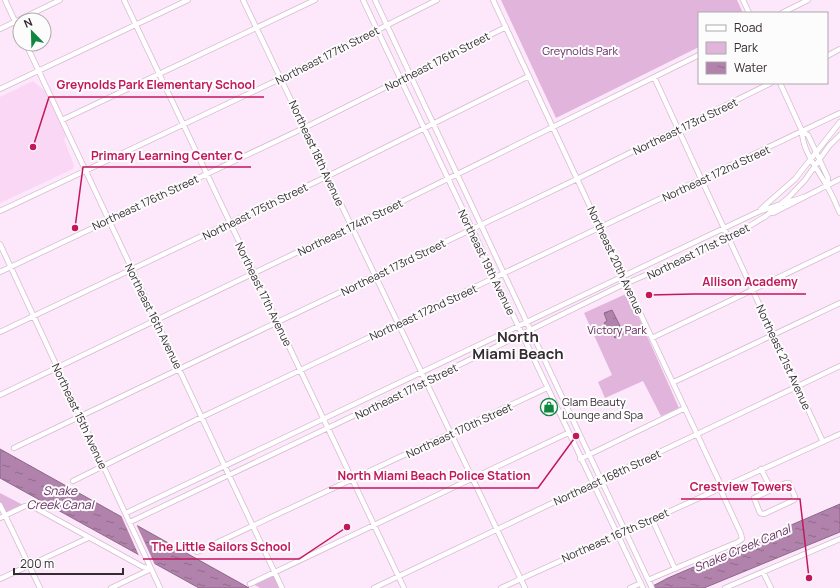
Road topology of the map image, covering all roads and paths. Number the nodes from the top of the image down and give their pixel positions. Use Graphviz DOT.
graph roads {
  1 [pos="5,0"];
  2 [pos="60,0"];
  3 [pos="124,0"];
  4 [pos="188,0"];
  5 [pos="244,0"];
  6 [pos="315,0"];
  7 [pos="363,0"];
  8 [pos="375,0"];
  9 [pos="437,0"];
  10 [pos="493,0"];
  11 [pos="743,0"];
  12 [pos="808,0"];
  13 [pos="34,12"];
  14 [pos="749,12"];
  15 [pos="784,12"];
  16 [pos="12,15"];
  17 [pos="12,23"];
  18 [pos="387,25"];
  19 [pos="136,26"];
  20 [pos="506,27"];
  21 [pos="257,28"];
  22 [pos="0,29"];
  23 [pos="378,30"];
  24 [pos="840,49"];
  25 [pos="30,52"];
  26 [pos="698,55"];
  27 [pos="828,55"];
  28 [pos="38,71"];
  29 [pos="160,75"];
  30 [pos="410,75"];
  31 [pos="529,76"];
  32 [pos="654,77"];
  33 [pos="282,78"];
  34 [pos="401,79"];
  35 [pos="769,84"];
  36 [pos="780,84"];
  37 [pos="0,89"];
  38 [pos="840,112"];
  39 [pos="62,120"];
  40 [pos="840,122"];
  41 [pos="183,124"];
  42 [pos="433,124"];
  43 [pos="554,126"];
  44 [pos="306,127"];
  45 [pos="424,128"];
  46 [pos="679,129"];
  47 [pos="802,132"];
  48 [pos="840,135"];
  49 [pos="792,136"];
  50 [pos="802,138"];
  51 [pos="815,151"];
  52 [pos="811,158"];
  53 [pos="820,161"];
  54 [pos="816,167"];
  55 [pos="87,171"];
  56 [pos="207,173"];
  57 [pos="457,175"];
  58 [pos="328,176"];
  59 [pos="448,179"];
  60 [pos="577,179"];
  61 [pos="795,179"];
  62 [pos="840,179"];
  63 [pos="701,180"];
  64 [pos="827,186"];
  65 [pos="799,187"];
  66 [pos="804,197"];
  67 [pos="781,204"];
  68 [pos="0,211"];
  69 [pos="758,212"];
  70 [pos="840,213"];
  71 [pos="766,216"];
  72 [pos="108,220"];
  73 [pos="230,223"];
  74 [pos="481,225"];
  75 [pos="352,226"];
  76 [pos="600,227"];
  77 [pos="471,229"];
  78 [pos="725,229"];
  79 [pos="728,237"];
  80 [pos="0,244"];
  81 [pos="840,248"];
  82 [pos="11,267"];
  83 [pos="131,270"];
  84 [pos="0,272"];
  85 [pos="254,273"];
  86 [pos="504,273"];
  87 [pos="375,275"];
  88 [pos="624,277"];
  89 [pos="495,278"];
  90 [pos="627,284"];
  91 [pos="753,290"];
  92 [pos="840,303"];
  93 [pos="34,317"];
  94 [pos="155,319"];
  95 [pos="277,322"];
  96 [pos="527,322"];
  97 [pos="399,323"];
  98 [pos="518,327"];
  99 [pos="531,330"];
  100 [pos="0,332"];
  101 [pos="522,334"];
  102 [pos="773,335"];
  103 [pos="652,338"];
  104 [pos="485,343"];
  105 [pos="538,345"];
  106 [pos="489,350"];
  107 [pos="529,350"];
  108 [pos="446,361"];
  109 [pos="840,366"];
  110 [pos="57,368"];
  111 [pos="179,369"];
  112 [pos="450,369"];
  113 [pos="300,370"];
  114 [pos="422,373"];
  115 [pos="426,381"];
  116 [pos="674,382"];
  117 [pos="798,386"];
  118 [pos="547,388"];
  119 [pos="0,395"];
  120 [pos="565,403"];
  121 [pos="556,407"];
  122 [pos="685,408"];
  123 [pos="81,417"];
  124 [pos="202,417"];
  125 [pos="323,420"];
  126 [pos="328,429"];
  127 [pos="452,433"];
  128 [pos="568,433"];
  129 [pos="697,434"];
  130 [pos="840,434"];
  131 [pos="823,442"];
  132 [pos="14,448"];
  133 [pos="590,454"];
  134 [pos="580,458"];
  135 [pos="104,466"];
  136 [pos="225,467"];
  137 [pos="761,469"];
  138 [pos="229,475"];
  139 [pos="473,478"];
  140 [pos="602,479"];
  141 [pos="353,480"];
  142 [pos="73,481"];
  143 [pos="592,484"];
  144 [pos="720,487"];
  145 [pos="772,489"];
  146 [pos="0,505"];
  147 [pos="139,508"];
  148 [pos="126,513"];
  149 [pos="143,516"];
  150 [pos="2,517"];
  151 [pos="652,519"];
  152 [pos="131,521"];
  153 [pos="374,525"];
  154 [pos="253,527"];
  155 [pos="497,529"];
  156 [pos="626,530"];
  157 [pos="616,534"];
  158 [pos="88,538"];
  159 [pos="840,540"];
  160 [pos="197,552"];
  161 [pos="29,566"];
  162 [pos="150,567"];
  163 [pos="675,569"];
  164 [pos="763,572"];
  165 [pos="275,573"];
  166 [pos="398,576"];
  167 [pos="521,579"];
  168 [pos="0,580"];
  169 [pos="648,580"];
  170 [pos="250,584"];
  171 [pos="642,586"];
  172 [pos="652,587"];
  173 [pos="40,588"];
  174 [pos="111,588"];
  175 [pos="160,588"];
  176 [pos="282,588"];
  177 [pos="374,588"];
  178 [pos="404,588"];
  179 [pos="501,588"];
  180 [pos="525,588"];
  181 [pos="630,588"];
  182 [pos="724,588"];
  183 [pos="771,588"];
  1 -- 16 [label="street"];
  2 -- 13 [label="street"];
  3 -- 19 [label="street, Northeast 17th Avenue"];
  4 -- 19 [label="street"];
  5 -- 21 [label="street, Northeast 18th Avenue"];
  6 -- 21 [label="street"];
  7 -- 23 [label="street, Northeast 19th Avenue"];
  8 -- 18 [label="street, Northeast 19th Avenue"];
  9 -- 18 [label="street, Northeast 177th Street"];
  10 -- 20 [label="street, Northeast 20th Avenue"];
  11 -- 14 [label="street"];
  12 -- 15 [label="street"];
  17 -- 22 [label="street"];
  18 -- 23 [label="street, Northeast 177th Street"];
  18 -- 30 [label="street, Northeast 19th Avenue"];
  19 -- 28 [label="street"];
  19 -- 29 [label="street, Northeast 17th Avenue"];
  20 -- 30 [label="street, Northeast 176th Street"];
  20 -- 31 [label="street, Northeast 20th Avenue"];
  21 -- 29 [label="street"];
  21 -- 33 [label="street, Northeast 18th Avenue"];
  23 -- 33 [label="street, Northeast 177th Street"];
  23 -- 34 [label="street, Northeast 19th Avenue"];
  24 -- 27 [label="street"];
  25 -- 28 [label="street, Northeast 16th Avenue"];
  26 -- 32 [label="street, Northeast 174th Street"];
  28 -- 37 [label="street"];
  28 -- 39 [label="street, Northeast 16th Avenue"];
  29 -- 39 [label="street"];
  29 -- 41 [label="street, Northeast 17th Avenue"];
  30 -- 34 [label="street, Northeast 176th Street"];
  30 -- 42 [label="street, Northeast 19th Avenue"];
  31 -- 42 [label="street, Northeast 175th Street"];
  31 -- 43 [label="street, Northeast 20th Avenue"];
  32 -- 43 [label="street, Northeast 174th Street"];
  32 -- 46 [label="street, Northeast 21st Avenue"];
  33 -- 41 [label="street, Northeast 177th Street"];
  33 -- 44 [label="street, Northeast 18th Avenue"];
  34 -- 44 [label="street, Northeast 176th Street"];
  34 -- 45 [label="street, Northeast 19th Avenue"];
  35 -- 46 [label="street, Northeast 173rd Street"];
  36 -- 47 [label="street"];
  38 -- 47 [label="street, Northeast 172nd Street"];
  39 -- 55 [label="street, Northeast 16th Avenue"];
  40 -- 51 [label="street, Northeast 171st Street"];
  41 -- 55 [label="street, Northeast 177th Street"];
  41 -- 56 [label="street, Northeast 17th Avenue"];
  42 -- 45 [label="street, Northeast 175th Street"];
  42 -- 57 [label="street, Northeast 19th Avenue"];
  43 -- 57 [label="street, Northeast 174th Street"];
  43 -- 60 [label="street, Northeast 20th Avenue"];
  44 -- 56 [label="street, Northeast 176th Street"];
  44 -- 58 [label="street, Northeast 18th Avenue"];
  45 -- 58 [label="street, Northeast 175th Street"];
  45 -- 59 [label="street, Northeast 19th Avenue"];
  46 -- 60 [label="street, Northeast 173rd Street"];
  46 -- 63 [label="street, Northeast 21st Avenue"];
  47 -- 49 [label="street, Northeast 172nd Street"];
  47 -- 50 [label="street"];
  47 -- 51 [label="street"];
  48 -- 53 [label="street, Northeast 171st Street"];
  49 -- 50 [label="street"];
  49 -- 63 [label="street, Northeast 172nd Street"];
  50 -- 52 [label="street"];
  51 -- 52 [label="street, Northeast 171st Street"];
  51 -- 53 [label="street"];
  52 -- 54 [label="street"];
  52 -- 61 [label="street, Northeast 171st Street"];
  53 -- 54 [label="street, Northeast 171st Street"];
  53 -- 64 [label="street"];
  54 -- 64 [label="street"];
  54 -- 65 [label="street, Northeast 171st Street"];
  55 -- 68 [label="street, Northeast 177th Street"];
  55 -- 72 [label="street, Northeast 16th Avenue"];
  56 -- 72 [label="street, Northeast 176th Street"];
  56 -- 73 [label="street, Northeast 17th Avenue"];
  57 -- 59 [label="street, Northeast 174th Street"];
  57 -- 74 [label="street, Northeast 19th Avenue"];
  58 -- 73 [label="street, Northeast 175th Street"];
  58 -- 75 [label="street, Northeast 18th Avenue"];
  59 -- 75 [label="street, Northeast 174th Street"];
  59 -- 77 [label="street, Northeast 19th Avenue"];
  60 -- 74 [label="street, Northeast 173rd Street"];
  60 -- 76 [label="street, Northeast 20th Avenue"];
  61 -- 65 [label="street"];
  61 -- 69 [label="street, Northeast 171st Street"];
  62 -- 64 [label="street, Northeast 171st Street"];
  63 -- 76 [label="street, Northeast 172nd Street"];
  63 -- 78 [label="street, Northeast 21st Avenue"];
  64 -- 66 [label="street, Northeast 171st Street"];
  64 -- 70 [label="street"];
  65 -- 67 [label="street, Northeast 171st Street"];
  66 -- 67 [label="street, Northeast 171st Street"];
  66 -- 71 [label="street, Northeast 171st Street"];
  67 -- 69 [label="street, Northeast 171st Street"];
  67 -- 71 [label="street, Northeast 171st Street"];
  69 -- 78 [label="street, Northeast 171st Street"];
  71 -- 79 [label="street, Northeast 171st Street"];
  72 -- 82 [label="street, Northeast 176th Street"];
  72 -- 83 [label="street, Northeast 16th Avenue"];
  73 -- 83 [label="street, Northeast 175th Street"];
  73 -- 85 [label="street, Northeast 17th Avenue"];
  74 -- 77 [label="street, Northeast 173rd Street"];
  74 -- 86 [label="street, Northeast 19th Avenue"];
  75 -- 85 [label="street, Northeast 174th Street"];
  75 -- 87 [label="street, Northeast 18th Avenue"];
  76 -- 86 [label="street, Northeast 172nd Street"];
  76 -- 88 [label="street, Northeast 20th Avenue"];
  77 -- 87 [label="street, Northeast 173rd Street"];
  77 -- 89 [label="street, Northeast 19th Avenue"];
  78 -- 79 [label="street, Northeast 21st Avenue"];
  78 -- 88 [label="street, Northeast 171st Street"];
  79 -- 90 [label="street, Northeast 171st Street"];
  79 -- 91 [label="street, Northeast 21st Avenue"];
  80 -- 82 [label="street, Northeast 15th Avenue"];
  81 -- 91 [label="street"];
  82 -- 84 [label="street, Northeast 176th Street"];
  82 -- 93 [label="street, Northeast 15th Avenue"];
  83 -- 93 [label="street, Northeast 175th Street"];
  83 -- 94 [label="street, Northeast 16th Avenue"];
  85 -- 94 [label="street, Northeast 174th Street"];
  85 -- 95 [label="street, Northeast 17th Avenue"];
  86 -- 89 [label="street, Northeast 172nd Street"];
  86 -- 96 [label="street, Northeast 19th Avenue"];
  87 -- 95 [label="street, Northeast 173rd Street"];
  87 -- 97 [label="street, Northeast 18th Avenue"];
  88 -- 90 [label="street, Northeast 20th Avenue"];
  88 -- 96 [label="street, Northeast 171st Street"];
  89 -- 97 [label="street, Northeast 172nd Street"];
  89 -- 98 [label="street, Northeast 19th Avenue"];
  90 -- 99 [label="street, Northeast 171st Street"];
  90 -- 103 [label="street, Northeast 20th Avenue"];
  91 -- 102 [label="street, Northeast 21st Avenue"];
  91 -- 103 [label="street"];
  92 -- 102 [label="street"];
  93 -- 100 [label="street, Northeast 175th Street"];
  93 -- 110 [label="street, Northeast 15th Avenue"];
  94 -- 110 [label="street, Northeast 174th Street"];
  94 -- 111 [label="street, Northeast 16th Avenue"];
  95 -- 111 [label="street, Northeast 173rd Street"];
  95 -- 113 [label="street, Northeast 17th Avenue"];
  96 -- 98 [label="street, Northeast 171st Street"];
  96 -- 99 [label="street, Northeast 19th Avenue"];
  97 -- 113 [label="street, Northeast 172nd Street"];
  97 -- 114 [label="street, Northeast 18th Avenue"];
  98 -- 101 [label="street, Northeast 19th Avenue"];
  98 -- 104 [label="street, Northeast 171st Street"];
  99 -- 101 [label="street, Northeast 171st Street"];
  99 -- 105 [label="street, Northeast 19th Avenue"];
  101 -- 106 [label="street, Northeast 171st Street"];
  101 -- 107 [label="street, Northeast 19th Avenue"];
  102 -- 116 [label="street"];
  102 -- 117 [label="street, Northeast 21st Avenue"];
  103 -- 116 [label="street, Northeast 20th Avenue"];
  104 -- 106 [label="street"];
  104 -- 108 [label="street, Northeast 171st Street"];
  105 -- 107 [label="street"];
  105 -- 120 [label="street, Northeast 19th Avenue"];
  106 -- 112 [label="street, Northeast 171st Street"];
  107 -- 118 [label="street, Northeast 19th Avenue"];
  108 -- 112 [label="street"];
  108 -- 114 [label="street, Northeast 171st Street"];
  109 -- 117 [label="street, Northeast 168th Street"];
  110 -- 119 [label="street, Northeast 174th Street"];
  110 -- 123 [label="street, Northeast 15th Avenue"];
  111 -- 123 [label="street, Northeast 173rd Street"];
  111 -- 124 [label="street, Northeast 16th Avenue"];
  112 -- 115 [label="street, Northeast 171st Street"];
  113 -- 124 [label="street, Northeast 172nd Street"];
  113 -- 125 [label="street, Northeast 17th Avenue"];
  114 -- 115 [label="street, Northeast 18th Avenue"];
  114 -- 125 [label="street, Northeast 171st Street"];
  115 -- 126 [label="street, Northeast 171st Street"];
  115 -- 127 [label="street, Northeast 18th Avenue"];
  116 -- 122 [label="street, Northeast 20th Avenue"];
  117 -- 129 [label="street, Northeast 168th Street"];
  117 -- 131 [label="street, Northeast 21st Avenue"];
  118 -- 121 [label="street, Northeast 19th Avenue"];
  118 -- 127 [label="street, Northeast 170th Street"];
  120 -- 121 [label="street"];
  120 -- 133 [label="street, Northeast 19th Avenue"];
  121 -- 128 [label="street, Northeast 19th Avenue"];
  122 -- 129 [label="street, Northeast 20th Avenue"];
  122 -- 133 [label="street"];
  123 -- 132 [label="street, Northeast 173rd Street"];
  123 -- 135 [label="street, Northeast 15th Avenue"];
  124 -- 135 [label="street, Northeast 172nd Street"];
  124 -- 136 [label="street, Northeast 16th Avenue"];
  125 -- 126 [label="street, Northeast 17th Avenue"];
  125 -- 136 [label="street, Northeast 171st Street"];
  126 -- 138 [label="street, Northeast 171st Street"];
  126 -- 141 [label="street, Northeast 17th Avenue"];
  127 -- 139 [label="street, Northeast 18th Avenue"];
  127 -- 141 [label="street, Northeast 170th Street"];
  128 -- 134 [label="street, Northeast 19th Avenue"];
  128 -- 139 [label="street"];
  129 -- 140 [label="street, Northeast 168th Street"];
  129 -- 144 [label="street, Northeast 20th Avenue"];
  130 -- 131 [label="street, Northeast 167th Street"];
  131 -- 137 [label="street, Northeast 167th Street"];
  133 -- 134 [label="street"];
  133 -- 140 [label="street, Northeast 19th Avenue"];
  134 -- 143 [label="street, Northeast 19th Avenue"];
  135 -- 142 [label="street, Northeast 172nd Street"];
  135 -- 148 [label="street, Northeast 15th Avenue"];
  136 -- 138 [label="street, Northeast 16th Avenue"];
  136 -- 147 [label="street, Northeast 171st Street"];
  137 -- 144 [label="street, Northeast 167th Street"];
  137 -- 145 [label="street"];
  138 -- 149 [label="street, Northeast 171st Street"];
  138 -- 154 [label="street, Northeast 16th Avenue"];
  139 -- 153 [label="street"];
  139 -- 155 [label="street, Northeast 18th Avenue"];
  140 -- 143 [label="street, Northeast 168th Street"];
  140 -- 156 [label="street, Northeast 19th Avenue"];
  141 -- 153 [label="street, Northeast 17th Avenue"];
  141 -- 154 [label="street, Northeast 170th Street"];
  143 -- 155 [label="street, Northeast 168th Street"];
  143 -- 157 [label="street, Northeast 19th Avenue"];
  144 -- 151 [label="street, Northeast 167th Street"];
  144 -- 163 [label="street, Northeast 20th Avenue"];
  145 -- 145 [label="street"];
  146 -- 150 [label="street"];
  147 -- 148 [label="street, Northeast 171st Street"];
  147 -- 149 [label="street"];
  148 -- 152 [label="street, Northeast 15th Avenue"];
  149 -- 152 [label="street, Northeast 171st Street"];
  150 -- 158 [label="street"];
  150 -- 161 [label="street"];
  151 -- 156 [label="street, Northeast 167th Street"];
  151 -- 163 [label="street"];
  152 -- 162 [label="street, Northeast 15th Avenue"];
  153 -- 165 [label="street"];
  153 -- 166 [label="street, Northeast 17th Avenue"];
  154 -- 160 [label="street, Northeast 170th Street"];
  154 -- 165 [label="street, Northeast 16th Avenue"];
  155 -- 166 [label="street, Northeast 168th Street"];
  155 -- 167 [label="street, Northeast 18th Avenue"];
  156 -- 157 [label="street, Northeast 167th Street"];
  156 -- 169 [label="street, Northeast 19th Avenue"];
  157 -- 167 [label="street, Northeast 167th Street"];
  157 -- 171 [label="street, Northeast 19th Avenue"];
  158 -- 161 [label="street"];
  158 -- 162 [label="street"];
  159 -- 164 [label="street"];
  161 -- 168 [label="street"];
  161 -- 173 [label="street"];
  162 -- 174 [label="street"];
  162 -- 175 [label="street, Northeast 15th Avenue"];
  163 -- 169 [label="street"];
  164 -- 182 [label="street"];
  164 -- 183 [label="street"];
  165 -- 170 [label="street"];
  165 -- 176 [label="street, Northeast 16th Avenue"];
  166 -- 177 [label="street, Northeast 168th Street"];
  166 -- 178 [label="street, Northeast 17th Avenue"];
  167 -- 179 [label="street, Northeast 167th Street"];
  167 -- 180 [label="street, Northeast 18th Avenue"];
  169 -- 172 [label="street, Northeast 19th Avenue"];
  171 -- 181 [label="street"];
}
